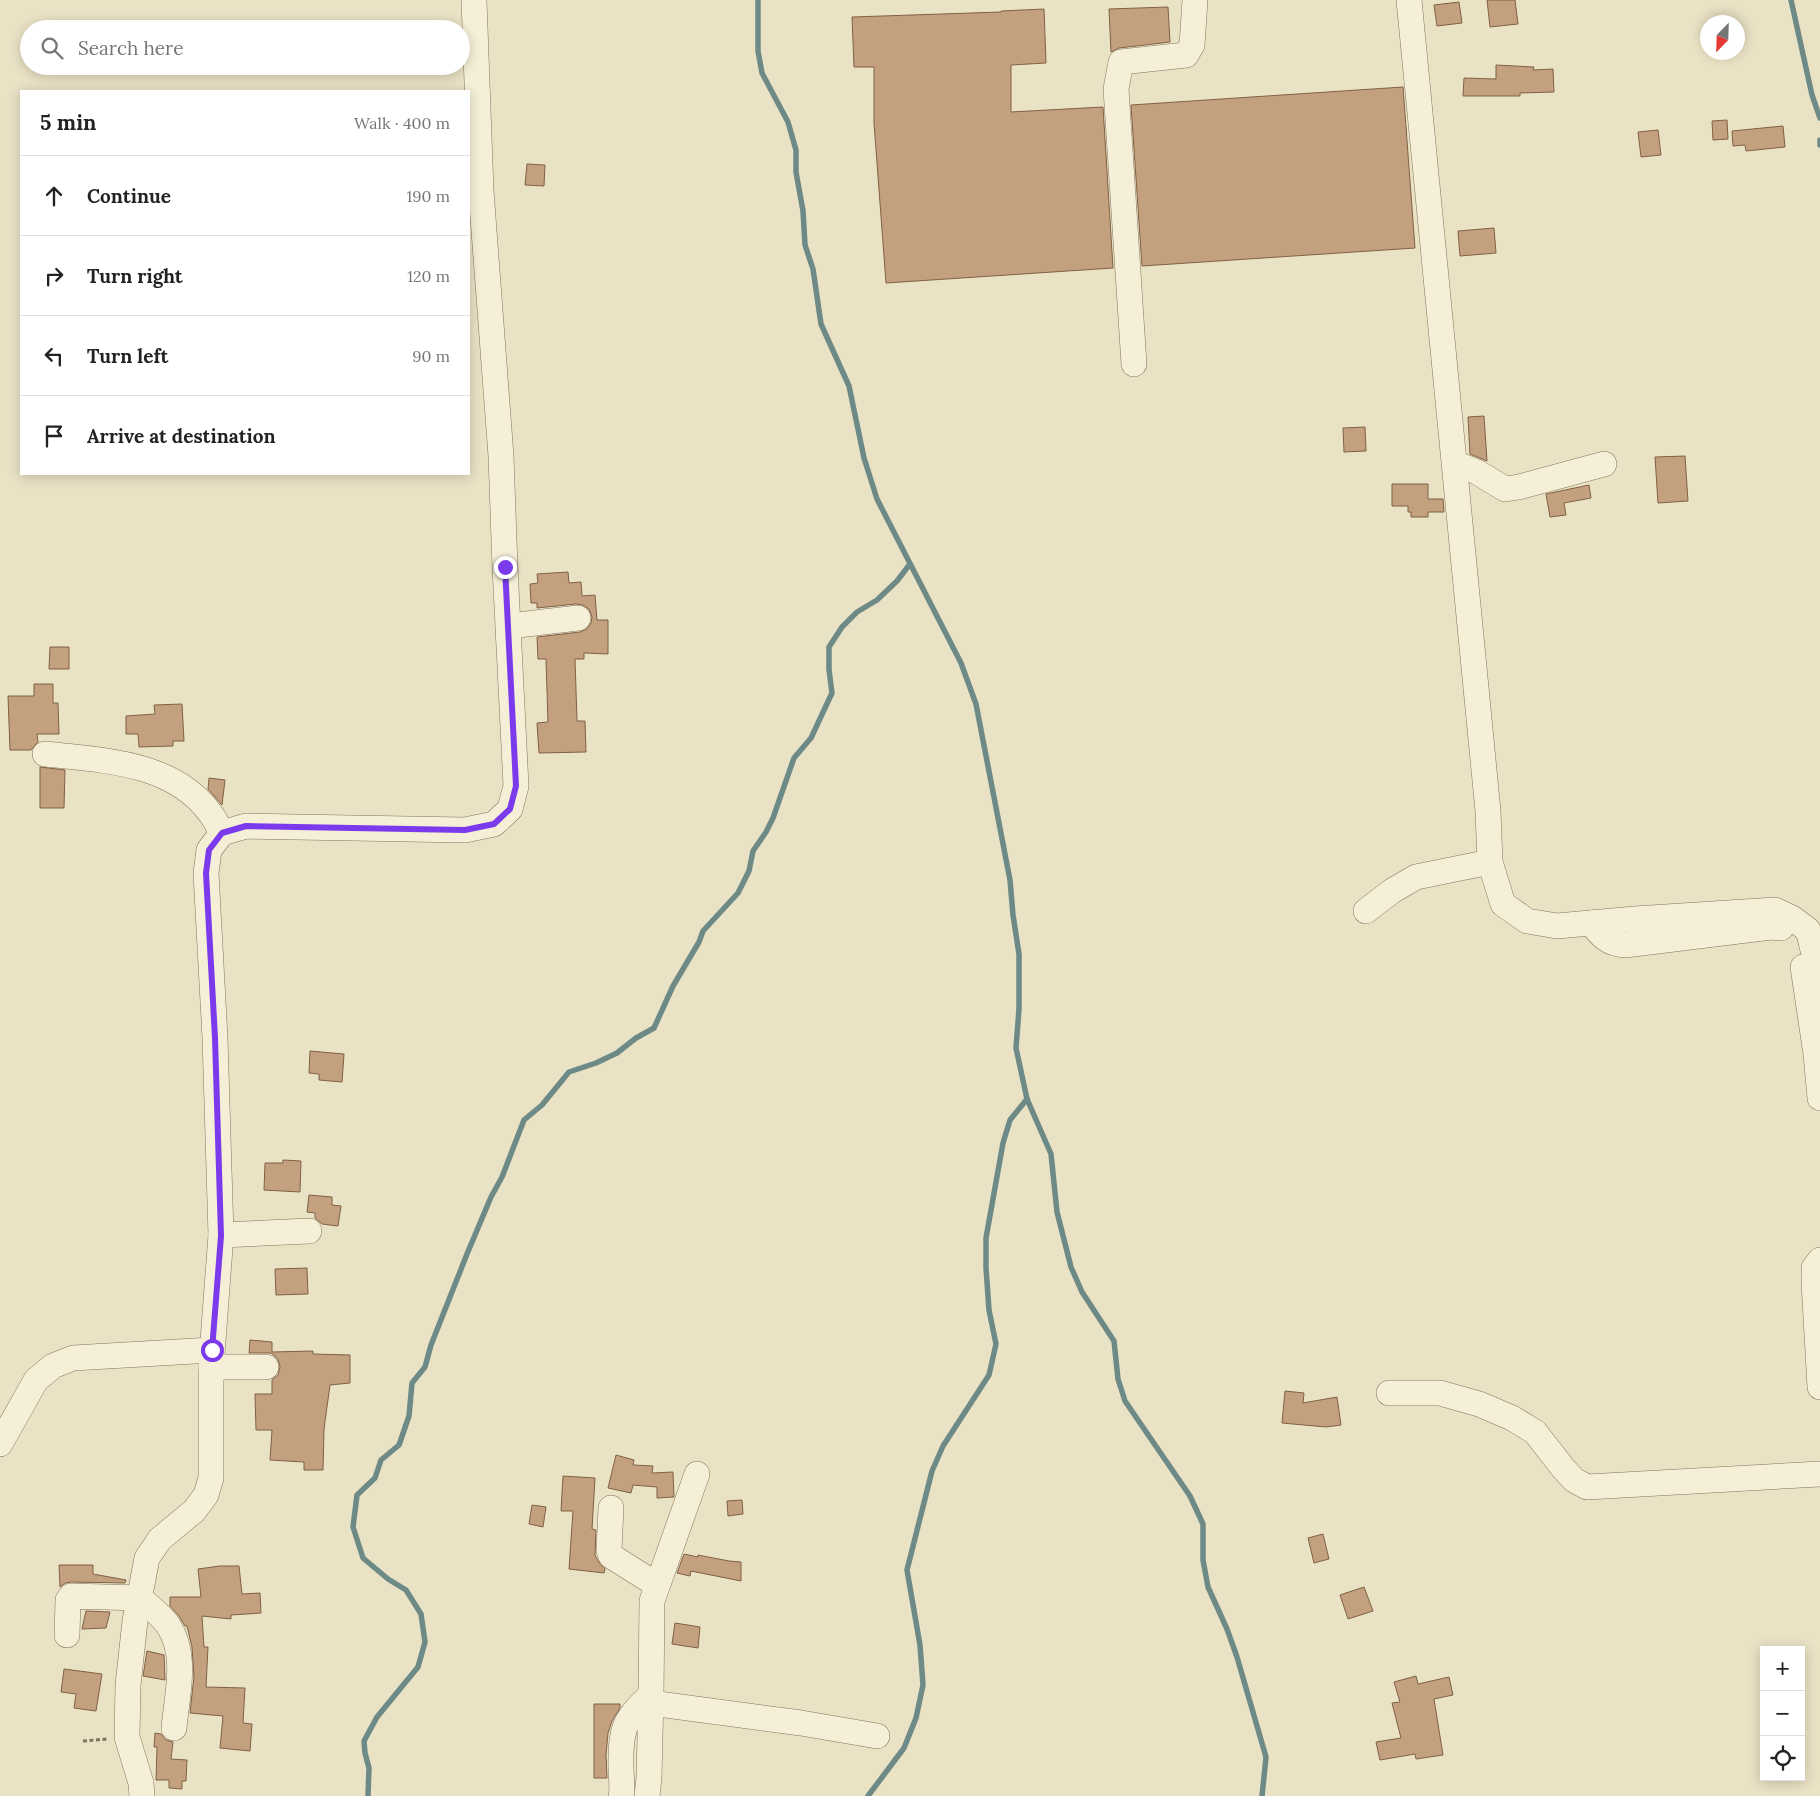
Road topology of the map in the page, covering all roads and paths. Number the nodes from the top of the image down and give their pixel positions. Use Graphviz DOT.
graph roads {
  1 [pos="474,0"];
  2 [pos="1195,0"];
  3 [pos="1409,0"];
  4 [pos="470,25"];
  5 [pos="470,75"];
  6 [pos="475,193"];
  7 [pos="1134,364"];
  8 [pos="1455,463"];
  9 [pos="1604,464"];
  10 [pos="578,618"];
  11 [pos="509,626"];
  12 [pos="45,754"];
  13 [pos="222,833"];
  14 [pos="1490,862"];
  15 [pos="1366,911"];
  16 [pos="1591,923"];
  17 [pos="1820,988"];
  18 [pos="1820,1098"];
  19 [pos="309,1231"];
  20 [pos="221,1236"];
  21 [pos="1820,1260"];
  22 [pos="211,1359"];
  23 [pos="266,1367"];
  24 [pos="1820,1387"];
  25 [pos="1389,1393"];
  26 [pos="0,1444"];
  27 [pos="697,1474"];
  28 [pos="1820,1474"];
  29 [pos="611,1508"];
  30 [pos="657,1585"];
  31 [pos="140,1598"];
  32 [pos="67,1635"];
  33 [pos="651,1699"];
  34 [pos="174,1728"];
  35 [pos="878,1736"];
  36 [pos="142,1796"];
  37 [pos="621,1796"];
  38 [pos="647,1796"];
  1 -- 4 [label="street"];
  2 -- 7 [label="street"];
  3 -- 8 [label="street"];
  5 -- 6 [label="street"];
  6 -- 11 [label="street"];
  8 -- 9 [label="street"];
  8 -- 14 [label="street"];
  10 -- 11 [label="street"];
  11 -- 13 [label="street"];
  12 -- 13 [label="street"];
  13 -- 20 [label="street"];
  14 -- 15 [label="street"];
  14 -- 16 [label="street"];
  16 -- 17 [label="street"];
  16 -- 18 [label="street"];
  19 -- 20 [label="street"];
  20 -- 22 [label="street"];
  21 -- 24 [label="street"];
  22 -- 23 [label="street"];
  22 -- 26 [label="street"];
  22 -- 31 [label="street"];
  25 -- 28 [label="street"];
  27 -- 30 [label="street"];
  29 -- 30 [label="street"];
  30 -- 33 [label="street"];
  31 -- 32 [label="street"];
  31 -- 34 [label="street"];
  31 -- 36 [label="street"];
  33 -- 35 [label="street"];
  33 -- 37 [label="street"];
  33 -- 38 [label="street"];
}
